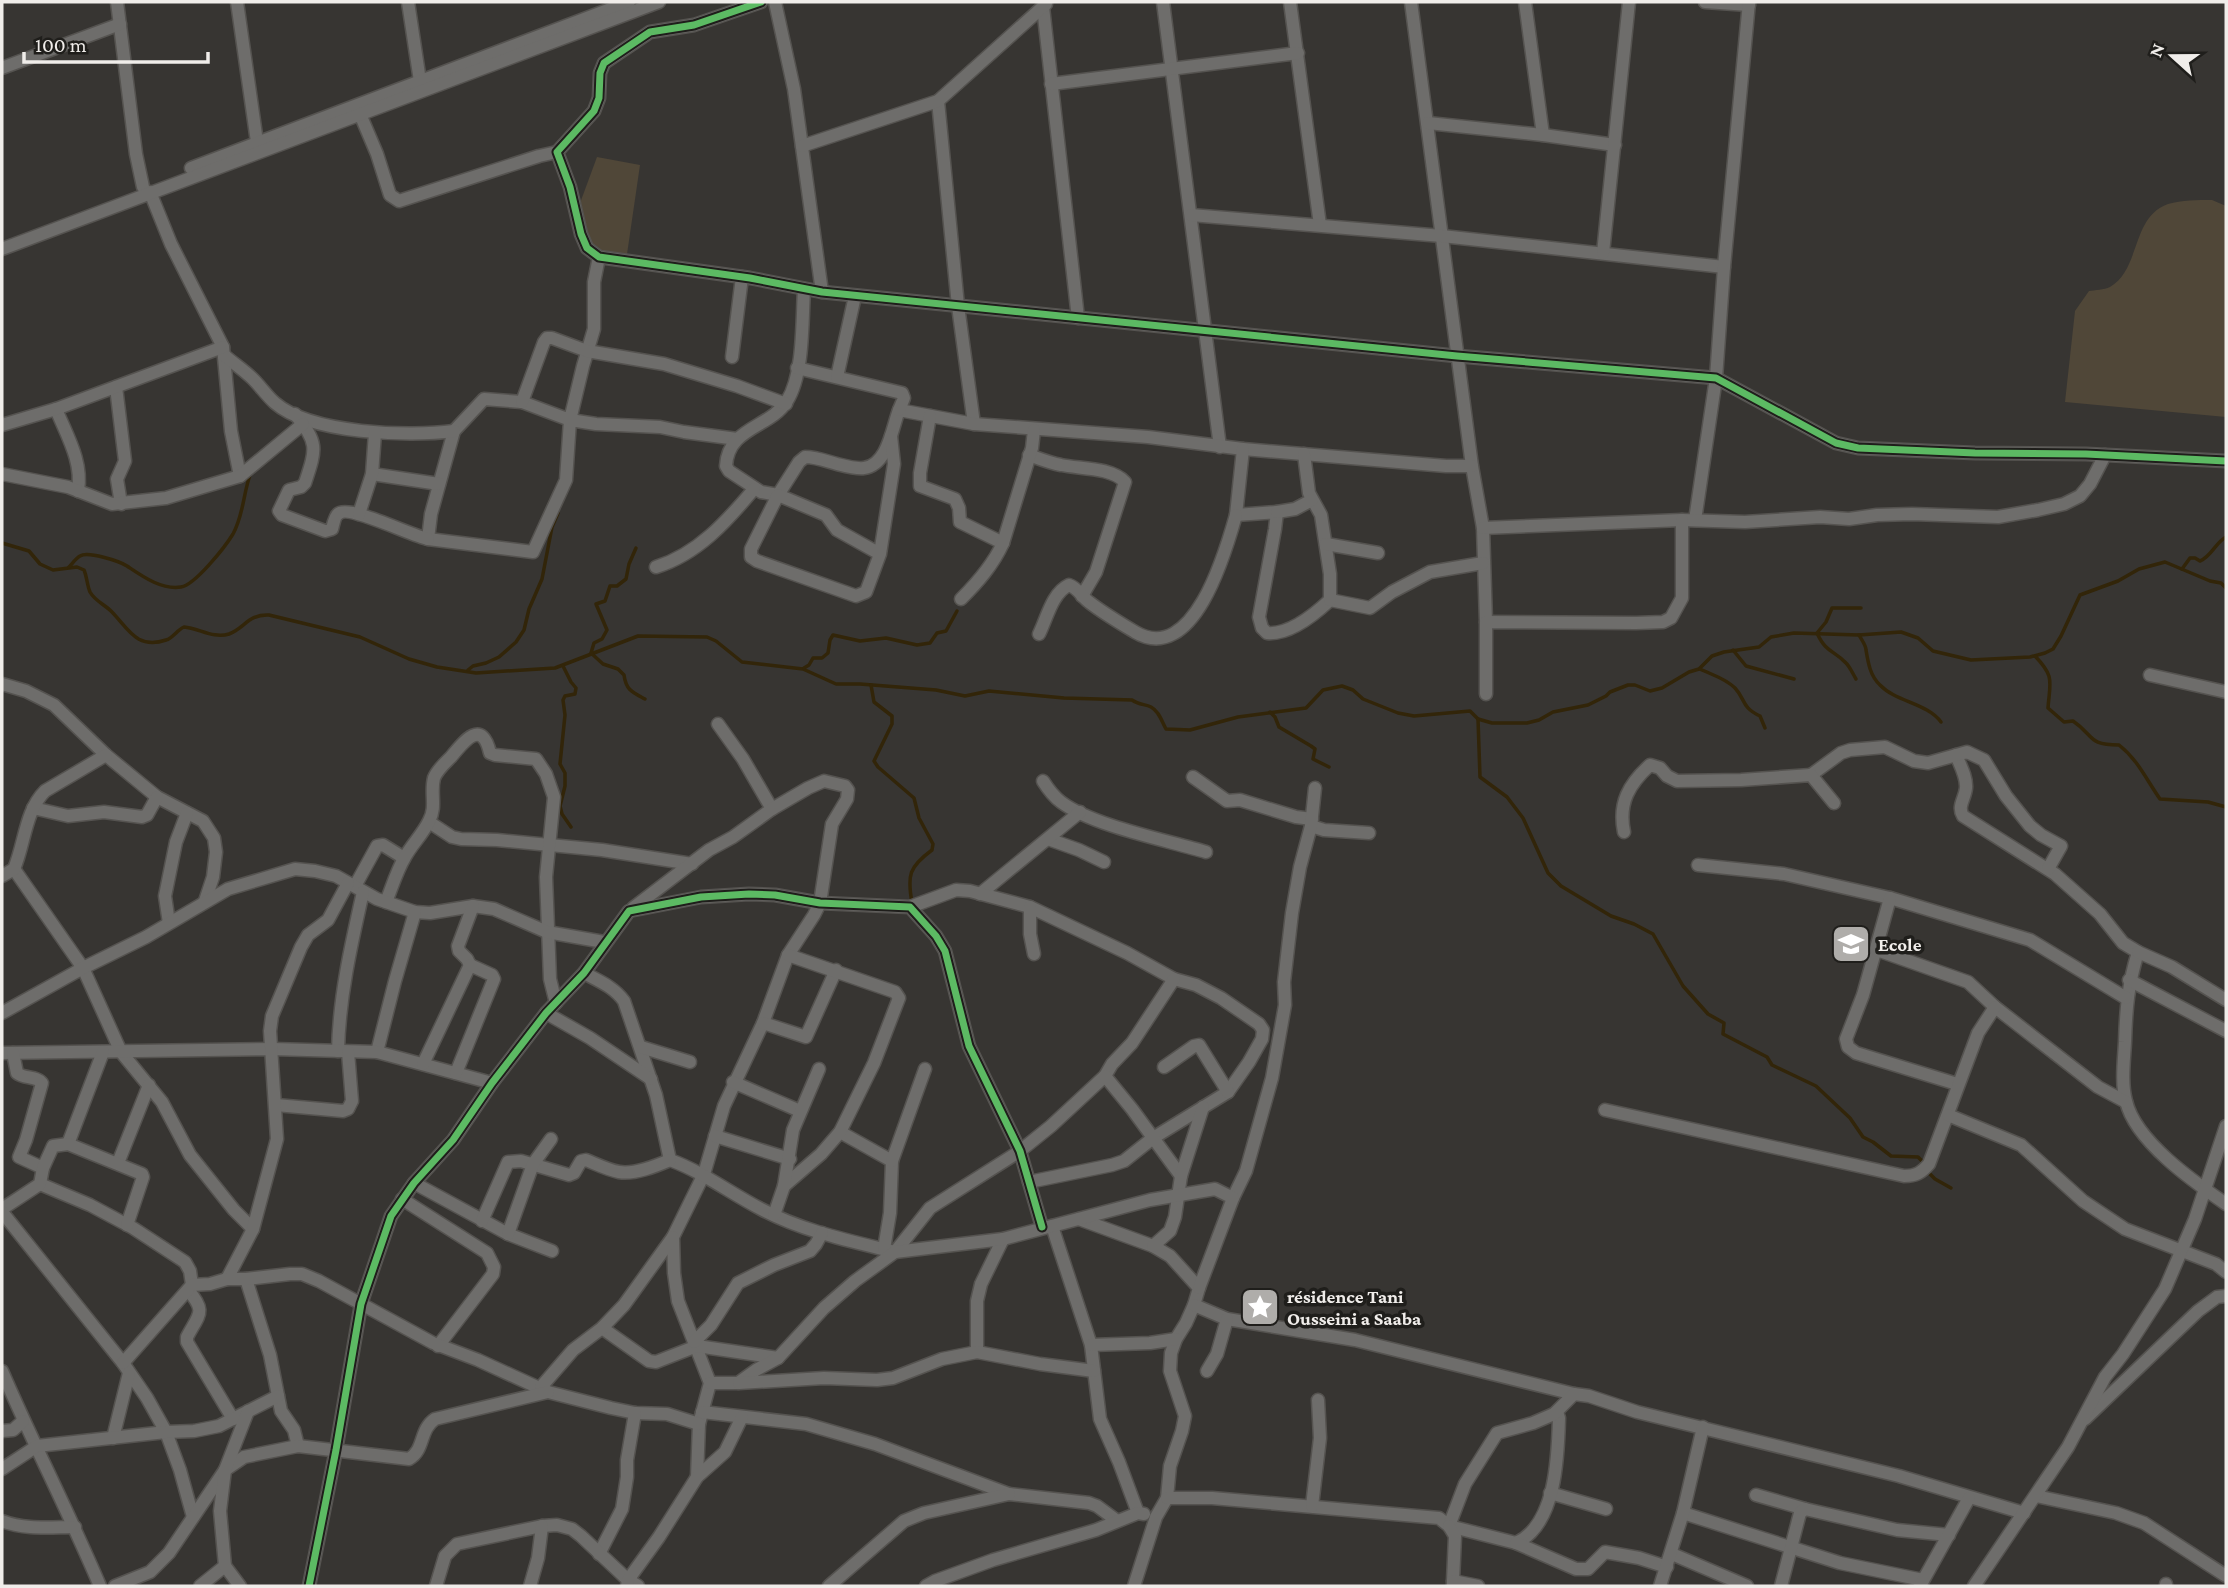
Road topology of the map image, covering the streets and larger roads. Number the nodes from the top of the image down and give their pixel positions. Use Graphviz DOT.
graph roads {
  1 [pos="117,2"];
  2 [pos="237,2"];
  3 [pos="408,2"];
  4 [pos="626,2"];
  5 [pos="659,2"];
  6 [pos="761,2"];
  7 [pos="775,2"];
  8 [pos="1163,2"];
  9 [pos="1290,2"];
  10 [pos="1411,2"];
  11 [pos="1525,2"];
  12 [pos="1629,2"];
  13 [pos="1705,2"];
  14 [pos="1749,3"];
  15 [pos="1046,4"];
  16 [pos="120,24"];
  17 [pos="1298,53"];
  18 [pos="2,68"];
  19 [pos="1172,71"];
  20 [pos="420,81"];
  21 [pos="1051,84"];
  22 [pos="938,101"];
  23 [pos="360,114"];
  24 [pos="1428,123"];
  25 [pos="1543,135"];
  26 [pos="257,142"];
  27 [pos="1615,145"];
  28 [pos="802,146"];
  29 [pos="557,152"];
  30 [pos="146,189"];
  31 [pos="1191,215"];
  32 [pos="1320,225"];
  33 [pos="1442,236"];
  34 [pos="2,240"];
  35 [pos="2,249"];
  36 [pos="1604,253"];
  37 [pos="599,257"];
  38 [pos="1724,267"];
  39 [pos="742,277"];
  40 [pos="804,289"];
  41 [pos="822,292"];
  42 [pos="855,296"];
  43 [pos="958,306"];
  44 [pos="1078,318"];
  45 [pos="1205,331"];
  46 [pos="223,351"];
  47 [pos="587,351"];
  48 [pos="1457,356"];
  49 [pos="733,358"];
  50 [pos="797,368"];
  51 [pos="837,377"];
  52 [pos="1716,377"];
  53 [pos="116,387"];
  54 [pos="522,402"];
  55 [pos="786,404"];
  56 [pos="56,410"];
  57 [pos="898,410"];
  58 [pos="930,416"];
  59 [pos="299,419"];
  60 [pos="570,420"];
  61 [pos="974,424"];
  62 [pos="2,425"];
  63 [pos="1034,430"];
  64 [pos="454,431"];
  65 [pos="375,432"];
  66 [pos="891,436"];
  67 [pos="737,439"];
  68 [pos="1220,446"];
  69 [pos="1243,449"];
  70 [pos="1304,454"];
  71 [pos="1029,455"];
  72 [pos="2105,455"];
  73 [pos="2226,461"];
  74 [pos="1472,466"];
  75 [pos="2,474"];
  76 [pos="372,474"];
  77 [pos="240,476"];
  78 [pos="439,484"];
  79 [pos="754,489"];
  80 [pos="78,491"];
  81 [pos="778,495"];
  82 [pos="1312,500"];
  83 [pos="121,504"];
  84 [pos="1277,512"];
  85 [pos="359,514"];
  86 [pos="1236,514"];
  87 [pos="1689,520"];
  88 [pos="1483,528"];
  89 [pos="428,539"];
  90 [pos="1003,543"];
  91 [pos="1326,544"];
  92 [pos="1378,553"];
  93 [pos="880,554"];
  94 [pos="1483,563"];
  95 [pos="656,567"];
  96 [pos="1082,596"];
  97 [pos="961,599"];
  98 [pos="1330,600"];
  99 [pos="1486,622"];
  100 [pos="1040,634"];
  101 [pos="2150,675"];
  102 [pos="2,684"];
  103 [pos="2226,691"];
  104 [pos="1486,694"];
  105 [pos="718,724"];
  106 [pos="106,755"];
  107 [pos="1955,755"];
  108 [pos="1811,775"];
  109 [pos="1193,777"];
  110 [pos="1043,781"];
  111 [pos="1315,788"];
  112 [pos="158,797"];
  113 [pos="1834,803"];
  114 [pos="33,808"];
  115 [pos="772,809"];
  116 [pos="1080,812"];
  117 [pos="187,813"];
  118 [pos="429,822"];
  119 [pos="1311,822"];
  120 [pos="1624,832"];
  121 [pos="1369,833"];
  122 [pos="1048,839"];
  123 [pos="550,846"];
  124 [pos="1206,852"];
  125 [pos="404,858"];
  126 [pos="1104,862"];
  127 [pos="692,864"];
  128 [pos="1698,865"];
  129 [pos="14,869"];
  130 [pos="2048,869"];
  131 [pos="2,876"];
  132 [pos="355,887"];
  133 [pos="980,894"];
  134 [pos="1890,898"];
  135 [pos="205,901"];
  136 [pos="386,902"];
  137 [pos="820,903"];
  138 [pos="472,906"];
  139 [pos="1030,907"];
  140 [pos="910,908"];
  141 [pos="629,911"];
  142 [pos="415,912"];
  143 [pos="169,923"];
  144 [pos="547,932"];
  145 [pos="604,942"];
  146 [pos="1877,950"];
  147 [pos="2138,952"];
  148 [pos="1034,954"];
  149 [pos="788,955"];
  150 [pos="470,965"];
  151 [pos="83,968"];
  152 [pos="836,970"];
  153 [pos="584,973"];
  154 [pos="1174,979"];
  155 [pos="2129,980"];
  156 [pos="2126,998"];
  157 [pos="2226,1000"];
  158 [pos="555,1003"];
  159 [pos="1995,1007"];
  160 [pos="2,1013"];
  161 [pos="546,1013"];
  162 [pos="763,1023"];
  163 [pos="2226,1031"];
  164 [pos="641,1048"];
  165 [pos="273,1049"];
  166 [pos="103,1052"];
  167 [pos="121,1052"];
  168 [pos="343,1052"];
  169 [pos="377,1052"];
  170 [pos="7,1053"];
  171 [pos="690,1062"];
  172 [pos="423,1064"];
  173 [pos="1164,1067"];
  174 [pos="819,1069"];
  175 [pos="925,1069"];
  176 [pos="456,1073"];
  177 [pos="1105,1076"];
  178 [pos="651,1079"];
  179 [pos="733,1082"];
  180 [pos="492,1083"];
  181 [pos="1957,1084"];
  182 [pos="149,1085"];
  183 [pos="1228,1092"];
  184 [pos="2126,1102"];
  185 [pos="276,1105"];
  186 [pos="1203,1107"];
  187 [pos="800,1111"];
  188 [pos="1605,1111"];
  189 [pos="1948,1115"];
  190 [pos="2226,1126"];
  191 [pos="840,1132"];
  192 [pos="715,1136"];
  193 [pos="1153,1138"];
  194 [pos="551,1139"];
  195 [pos="68,1144"];
  196 [pos="1020,1151"];
  197 [pos="790,1158"];
  198 [pos="670,1160"];
  199 [pos="892,1161"];
  200 [pos="118,1163"];
  201 [pos="533,1164"];
  202 [pos="43,1168"];
  203 [pos="704,1174"];
  204 [pos="1181,1176"];
  205 [pos="1029,1182"];
  206 [pos="414,1183"];
  207 [pos="40,1184"];
  208 [pos="784,1186"];
  209 [pos="2206,1189"];
  210 [pos="1178,1195"];
  211 [pos="1233,1198"];
  212 [pos="402,1199"];
  213 [pos="2226,1204"];
  214 [pos="2,1211"];
  215 [pos="774,1215"];
  216 [pos="1079,1219"];
  217 [pos="482,1220"];
  218 [pos="127,1225"];
  219 [pos="1047,1226"];
  220 [pos="253,1229"];
  221 [pos="822,1233"];
  222 [pos="508,1234"];
  223 [pos="673,1237"];
  224 [pos="1003,1239"];
  225 [pos="1153,1246"];
  226 [pos="890,1250"];
  227 [pos="552,1251"];
  228 [pos="2181,1251"];
  229 [pos="2226,1272"];
  230 [pos="227,1279"];
  231 [pos="246,1279"];
  232 [pos="190,1288"];
  233 [pos="1199,1288"];
  234 [pos="2226,1296"];
  235 [pos="360,1304"];
  236 [pos="1194,1305"];
  237 [pos="1227,1319"];
  238 [pos="602,1328"];
  239 [pos="1176,1339"];
  240 [pos="696,1344"];
  241 [pos="1091,1345"];
  242 [pos="439,1346"];
  243 [pos="977,1352"];
  244 [pos="778,1358"];
  245 [pos="126,1368"];
  246 [pos="2,1371"];
  247 [pos="1094,1371"];
  248 [pos="1208,1371"];
  249 [pos="710,1383"];
  250 [pos="738,1383"];
  251 [pos="544,1389"];
  252 [pos="1574,1394"];
  253 [pos="278,1396"];
  254 [pos="1318,1400"];
  255 [pos="248,1411"];
  256 [pos="635,1413"];
  257 [pos="1554,1414"];
  258 [pos="701,1418"];
  259 [pos="742,1418"];
  260 [pos="233,1419"];
  261 [pos="23,1421"];
  262 [pos="2080,1424"];
  263 [pos="1703,1427"];
  264 [pos="2,1430"];
  265 [pos="166,1432"];
  266 [pos="113,1438"];
  267 [pos="37,1446"];
  268 [pos="298,1446"];
  269 [pos="336,1450"];
  270 [pos="2,1469"];
  271 [pos="225,1470"];
  272 [pos="697,1477"];
  273 [pos="1550,1493"];
  274 [pos="1009,1494"];
  275 [pos="1756,1495"];
  276 [pos="2036,1496"];
  277 [pos="1167,1498"];
  278 [pos="1969,1498"];
  279 [pos="1312,1506"];
  280 [pos="1606,1509"];
  281 [pos="1805,1509"];
  282 [pos="1138,1513"];
  283 [pos="1683,1513"];
  284 [pos="2024,1513"];
  285 [pos="192,1517"];
  286 [pos="1156,1517"];
  287 [pos="1116,1520"];
  288 [pos="2,1521"];
  289 [pos="1449,1525"];
  290 [pos="542,1526"];
  291 [pos="75,1527"];
  292 [pos="1949,1535"];
  293 [pos="1516,1543"];
  294 [pos="1792,1547"];
  295 [pos="599,1554"];
  296 [pos="1669,1560"];
  297 [pos="225,1566"];
  298 [pos="2226,1576"];
  299 [pos="1921,1583"];
  300 [pos="631,1584"];
  301 [pos="1453,1584"];
  302 [pos="100,1586"];
  303 [pos="116,1586"];
  304 [pos="200,1586"];
  305 [pos="240,1586"];
  306 [pos="309,1586"];
  307 [pos="436,1586"];
  308 [pos="530,1586"];
  309 [pos="829,1586"];
  310 [pos="926,1586"];
  311 [pos="1134,1586"];
  312 [pos="1478,1586"];
  313 [pos="1660,1586"];
  314 [pos="1746,1586"];
  315 [pos="1781,1586"];
  316 [pos="1974,1586"];
  1 -- 16 [label="street"];
  2 -- 26 [label="street"];
  3 -- 20 [label="street"];
  4 -- 20 [label="street"];
  5 -- 23 [label="street"];
  6 -- 29 [label="street"];
  7 -- 28 [label="street"];
  8 -- 19 [label="street"];
  9 -- 17 [label="street"];
  10 -- 24 [label="street"];
  11 -- 25 [label="street"];
  12 -- 27 [label="street"];
  13 -- 14 [label="street"];
  14 -- 38 [label="street"];
  15 -- 21 [label="street"];
  15 -- 22 [label="street"];
  16 -- 18 [label="street"];
  16 -- 30 [label="street"];
  17 -- 19 [label="street"];
  17 -- 32 [label="street"];
  19 -- 21 [label="street"];
  19 -- 31 [label="street"];
  20 -- 26 [label="street"];
  21 -- 44 [label="street"];
  22 -- 28 [label="street"];
  22 -- 43 [label="street"];
  23 -- 29 [label="street"];
  23 -- 30 [label="street"];
  24 -- 25 [label="street"];
  24 -- 33 [label="street"];
  25 -- 27 [label="street"];
  26 -- 30 [label="street"];
  27 -- 36 [label="street"];
  28 -- 41 [label="street"];
  29 -- 37 [label="street"];
  30 -- 34 [label="street"];
  30 -- 35 [label="street"];
  30 -- 46 [label="street"];
  31 -- 32 [label="street"];
  31 -- 45 [label="street"];
  32 -- 33 [label="street"];
  33 -- 36 [label="street"];
  33 -- 48 [label="street"];
  36 -- 38 [label="street"];
  37 -- 39 [label="street"];
  37 -- 47 [label="street"];
  38 -- 52 [label="street"];
  39 -- 40 [label="street"];
  39 -- 49 [label="street"];
  40 -- 41 [label="street"];
  40 -- 50 [label="street"];
  41 -- 42 [label="street"];
  42 -- 43 [label="street"];
  42 -- 51 [label="street"];
  43 -- 44 [label="street"];
  43 -- 61 [label="street"];
  44 -- 45 [label="street"];
  45 -- 48 [label="street"];
  45 -- 68 [label="street"];
  46 -- 53 [label="street"];
  46 -- 59 [label="street"];
  46 -- 77 [label="street"];
  47 -- 54 [label="street"];
  47 -- 55 [label="street"];
  47 -- 60 [label="street"];
  48 -- 52 [label="street"];
  48 -- 74 [label="street"];
  50 -- 51 [label="street"];
  50 -- 55 [label="street"];
  51 -- 57 [label="street"];
  52 -- 72 [label="street"];
  52 -- 87 [label="street"];
  53 -- 56 [label="street"];
  53 -- 83 [label="street"];
  54 -- 60 [label="street"];
  54 -- 64 [label="street"];
  55 -- 67 [label="street"];
  56 -- 62 [label="street"];
  56 -- 80 [label="street"];
  57 -- 58 [label="street"];
  57 -- 66 [label="street"];
  58 -- 61 [label="street"];
  58 -- 90 [label="street"];
  59 -- 65 [label="street"];
  59 -- 77 [label="street"];
  59 -- 85 [label="street"];
  60 -- 67 [label="street"];
  60 -- 89 [label="street"];
  61 -- 63 [label="street"];
  63 -- 68 [label="street"];
  63 -- 71 [label="street"];
  64 -- 65 [label="street"];
  64 -- 78 [label="street"];
  65 -- 76 [label="street"];
  66 -- 81 [label="street"];
  66 -- 93 [label="street"];
  67 -- 79 [label="street"];
  68 -- 69 [label="street"];
  69 -- 70 [label="street"];
  69 -- 86 [label="street"];
  70 -- 74 [label="street"];
  70 -- 82 [label="street"];
  71 -- 90 [label="street"];
  71 -- 96 [label="street"];
  72 -- 73 [label="street"];
  72 -- 87 [label="street"];
  74 -- 88 [label="street"];
  75 -- 80 [label="street"];
  76 -- 78 [label="street"];
  76 -- 85 [label="street"];
  77 -- 83 [label="street"];
  78 -- 89 [label="street"];
  79 -- 81 [label="street"];
  79 -- 95 [label="street"];
  80 -- 83 [label="street"];
  81 -- 93 [label="street"];
  81 -- 93 [label="street"];
  82 -- 84 [label="street"];
  82 -- 91 [label="street"];
  84 -- 86 [label="street"];
  84 -- 98 [label="street"];
  85 -- 89 [label="street"];
  86 -- 96 [label="street"];
  87 -- 88 [label="street"];
  87 -- 99 [label="street"];
  88 -- 94 [label="street"];
  90 -- 97 [label="street"];
  91 -- 92 [label="street"];
  91 -- 98 [label="street"];
  94 -- 98 [label="street"];
  94 -- 99 [label="street"];
  96 -- 100 [label="street"];
  99 -- 104 [label="street"];
  101 -- 103 [label="street"];
  102 -- 106 [label="street"];
  105 -- 115 [label="street"];
  106 -- 112 [label="street"];
  106 -- 114 [label="street"];
  107 -- 108 [label="street"];
  107 -- 130 [label="street"];
  107 -- 130 [label="street"];
  108 -- 113 [label="street"];
  108 -- 120 [label="street"];
  109 -- 119 [label="street"];
  110 -- 116 [label="street"];
  111 -- 119 [label="street"];
  112 -- 114 [label="street"];
  112 -- 117 [label="street"];
  114 -- 129 [label="street"];
  115 -- 127 [label="street"];
  115 -- 137 [label="street"];
  116 -- 122 [label="street"];
  116 -- 124 [label="street"];
  117 -- 135 [label="street"];
  117 -- 143 [label="street"];
  118 -- 123 [label="street"];
  118 -- 123 [label="street"];
  118 -- 125 [label="street"];
  119 -- 121 [label="street"];
  119 -- 211 [label="street"];
  122 -- 126 [label="street"];
  122 -- 133 [label="street"];
  123 -- 127 [label="street"];
  123 -- 144 [label="street"];
  125 -- 132 [label="street"];
  125 -- 136 [label="street"];
  127 -- 141 [label="street"];
  128 -- 134 [label="street"];
  129 -- 131 [label="street"];
  129 -- 151 [label="street"];
  130 -- 147 [label="street"];
  132 -- 135 [label="street"];
  132 -- 136 [label="street"];
  132 -- 165 [label="street"];
  132 -- 168 [label="street"];
  133 -- 139 [label="street"];
  133 -- 140 [label="street"];
  134 -- 146 [label="street"];
  134 -- 156 [label="street"];
  135 -- 143 [label="street"];
  136 -- 142 [label="street"];
  137 -- 140 [label="street"];
  137 -- 141 [label="street"];
  137 -- 149 [label="street"];
  138 -- 142 [label="street"];
  138 -- 144 [label="street"];
  138 -- 150 [label="street"];
  139 -- 148 [label="street"];
  139 -- 154 [label="street"];
  140 -- 196 [label="street"];
  141 -- 145 [label="street"];
  142 -- 169 [label="street"];
  143 -- 151 [label="street"];
  144 -- 145 [label="street"];
  144 -- 158 [label="street"];
  145 -- 153 [label="street"];
  146 -- 159 [label="street"];
  146 -- 181 [label="street"];
  147 -- 155 [label="street"];
  147 -- 157 [label="street"];
  149 -- 152 [label="street"];
  149 -- 162 [label="street"];
  150 -- 172 [label="street"];
  150 -- 176 [label="street"];
  151 -- 160 [label="street"];
  151 -- 167 [label="street"];
  152 -- 162 [label="street"];
  152 -- 191 [label="street"];
  153 -- 158 [label="street"];
  153 -- 164 [label="street"];
  154 -- 177 [label="street"];
  154 -- 183 [label="street"];
  155 -- 156 [label="street"];
  155 -- 163 [label="street"];
  156 -- 184 [label="street"];
  158 -- 161 [label="street"];
  159 -- 181 [label="street"];
  159 -- 184 [label="street"];
  161 -- 178 [label="street"];
  161 -- 180 [label="street"];
  162 -- 179 [label="street"];
  164 -- 171 [label="street"];
  164 -- 178 [label="street"];
  165 -- 167 [label="street"];
  165 -- 168 [label="street"];
  165 -- 185 [label="street"];
  166 -- 167 [label="street"];
  166 -- 170 [label="street"];
  166 -- 195 [label="street"];
  167 -- 182 [label="street"];
  168 -- 169 [label="street"];
  168 -- 185 [label="street"];
  169 -- 172 [label="street"];
  170 -- 202 [label="street"];
  172 -- 176 [label="street"];
  173 -- 183 [label="street"];
  174 -- 187 [label="street"];
  175 -- 199 [label="street"];
  176 -- 180 [label="street"];
  177 -- 193 [label="street"];
  177 -- 196 [label="street"];
  178 -- 198 [label="street"];
  179 -- 187 [label="street"];
  179 -- 192 [label="street"];
  180 -- 206 [label="street"];
  181 -- 189 [label="street"];
  182 -- 200 [label="street"];
  182 -- 220 [label="street"];
  183 -- 186 [label="street"];
  184 -- 209 [label="street"];
  185 -- 220 [label="street"];
  186 -- 193 [label="street"];
  186 -- 204 [label="street"];
  187 -- 197 [label="street"];
  188 -- 189 [label="street"];
  189 -- 228 [label="street"];
  190 -- 209 [label="street"];
  191 -- 199 [label="street"];
  191 -- 208 [label="street"];
  192 -- 197 [label="street"];
  192 -- 203 [label="street"];
  193 -- 204 [label="street"];
  193 -- 205 [label="street"];
  194 -- 201 [label="street"];
  195 -- 200 [label="street"];
  195 -- 202 [label="street"];
  196 -- 205 [label="street"];
  196 -- 226 [label="street"];
  197 -- 208 [label="street"];
  198 -- 201 [label="street"];
  198 -- 203 [label="street"];
  199 -- 226 [label="street"];
  200 -- 218 [label="street"];
  201 -- 217 [label="street"];
  201 -- 222 [label="street"];
  202 -- 207 [label="street"];
  203 -- 215 [label="street"];
  203 -- 223 [label="street"];
  204 -- 210 [label="street"];
  205 -- 219 [label="street"];
  206 -- 212 [label="street"];
  206 -- 217 [label="street"];
  207 -- 214 [label="street"];
  207 -- 218 [label="street"];
  208 -- 215 [label="street"];
  209 -- 213 [label="street"];
  209 -- 228 [label="street"];
  210 -- 211 [label="street"];
  210 -- 216 [label="street"];
  210 -- 225 [label="street"];
  211 -- 233 [label="street"];
  212 -- 235 [label="street"];
  212 -- 242 [label="street"];
  214 -- 245 [label="street"];
  215 -- 221 [label="street"];
  216 -- 219 [label="street"];
  216 -- 225 [label="street"];
  217 -- 222 [label="street"];
  218 -- 232 [label="street"];
  219 -- 224 [label="street"];
  219 -- 241 [label="street"];
  220 -- 230 [label="street"];
  221 -- 226 [label="street"];
  221 -- 240 [label="street"];
  222 -- 227 [label="street"];
  223 -- 238 [label="street"];
  223 -- 240 [label="street"];
  224 -- 226 [label="street"];
  224 -- 243 [label="street"];
  225 -- 233 [label="street"];
  226 -- 244 [label="street"];
  228 -- 229 [label="street"];
  228 -- 262 [label="street"];
  230 -- 231 [label="street"];
  230 -- 232 [label="street"];
  231 -- 235 [label="street"];
  231 -- 253 [label="street"];
  232 -- 245 [label="street"];
  232 -- 260 [label="street"];
  233 -- 236 [label="street"];
  234 -- 262 [label="street"];
  235 -- 242 [label="street"];
  235 -- 269 [label="street"];
  236 -- 237 [label="street"];
  236 -- 239 [label="street"];
  237 -- 248 [label="street"];
  237 -- 252 [label="street"];
  238 -- 240 [label="street"];
  238 -- 251 [label="street"];
  239 -- 241 [label="street"];
  239 -- 277 [label="street"];
  240 -- 244 [label="street"];
  240 -- 249 [label="street"];
  241 -- 247 [label="street"];
  242 -- 251 [label="street"];
  243 -- 247 [label="street"];
  243 -- 250 [label="street"];
  244 -- 250 [label="street"];
  245 -- 265 [label="street"];
  245 -- 266 [label="street"];
  246 -- 261 [label="street"];
  247 -- 282 [label="street"];
  249 -- 250 [label="street"];
  249 -- 258 [label="street"];
  251 -- 256 [label="street"];
  251 -- 269 [label="street"];
  252 -- 257 [label="street"];
  252 -- 263 [label="street"];
  253 -- 255 [label="street"];
  253 -- 268 [label="street"];
  254 -- 279 [label="street"];
  255 -- 260 [label="street"];
  255 -- 271 [label="street"];
  256 -- 258 [label="street"];
  256 -- 295 [label="street"];
  257 -- 273 [label="street"];
  257 -- 289 [label="street"];
  258 -- 259 [label="street"];
  258 -- 272 [label="street"];
  259 -- 272 [label="street"];
  259 -- 274 [label="street"];
  260 -- 265 [label="street"];
  261 -- 264 [label="street"];
  261 -- 267 [label="street"];
  262 -- 276 [label="street"];
  263 -- 278 [label="street"];
  263 -- 283 [label="street"];
  265 -- 266 [label="street"];
  265 -- 285 [label="street"];
  266 -- 267 [label="street"];
  267 -- 270 [label="street"];
  267 -- 291 [label="street"];
  268 -- 269 [label="street"];
  268 -- 271 [label="street"];
  269 -- 306 [label="street"];
  271 -- 285 [label="street"];
  271 -- 297 [label="street"];
  272 -- 300 [label="street"];
  273 -- 280 [label="street"];
  273 -- 293 [label="street"];
  274 -- 287 [label="street"];
  274 -- 309 [label="street"];
  275 -- 281 [label="street"];
  276 -- 284 [label="street"];
  276 -- 298 [label="street"];
  277 -- 279 [label="street"];
  277 -- 286 [label="street"];
  278 -- 284 [label="street"];
  278 -- 292 [label="street"];
  279 -- 289 [label="street"];
  281 -- 292 [label="street"];
  281 -- 294 [label="street"];
  282 -- 286 [label="street"];
  282 -- 287 [label="street"];
  283 -- 294 [label="street"];
  283 -- 296 [label="street"];
  284 -- 316 [label="street"];
  285 -- 303 [label="street"];
  286 -- 311 [label="street"];
  287 -- 310 [label="street"];
  288 -- 291 [label="street"];
  289 -- 293 [label="street"];
  289 -- 301 [label="street"];
  290 -- 295 [label="street"];
  290 -- 307 [label="street"];
  290 -- 308 [label="street"];
  291 -- 302 [label="street"];
  292 -- 299 [label="street"];
  293 -- 296 [label="street"];
  294 -- 299 [label="street"];
  294 -- 315 [label="street"];
  295 -- 300 [label="street"];
  296 -- 313 [label="street"];
  296 -- 314 [label="street"];
  297 -- 304 [label="street"];
  297 -- 305 [label="street"];
  301 -- 312 [label="street"];
}
